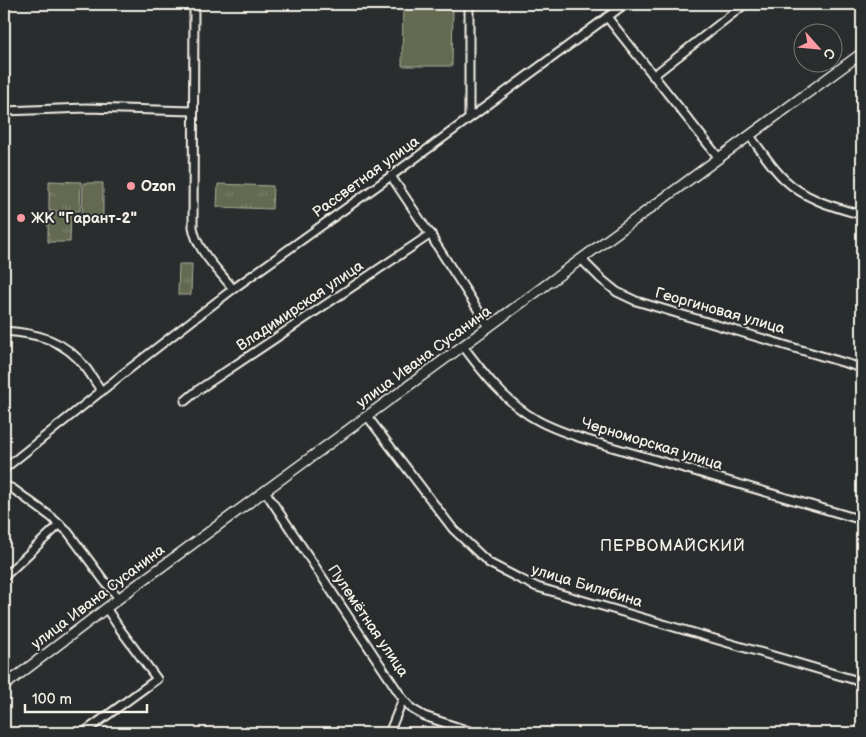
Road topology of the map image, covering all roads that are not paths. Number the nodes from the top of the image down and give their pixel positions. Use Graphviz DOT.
graph roads {
  1 [pos="194,4"];
  2 [pos="469,4"];
  3 [pos="625,4"];
  4 [pos="745,4"];
  5 [pos="607,17"];
  6 [pos="862,53"];
  7 [pos="653,76"];
  8 [pos="4,111"];
  9 [pos="193,111"];
  10 [pos="469,118"];
  11 [pos="750,136"];
  12 [pos="719,158"];
  13 [pos="391,176"];
  14 [pos="862,215"];
  15 [pos="431,234"];
  16 [pos="581,259"];
  17 [pos="233,289"];
  18 [pos="489,327"];
  19 [pos="4,331"];
  20 [pos="463,346"];
  21 [pos="862,368"];
  22 [pos="102,391"];
  23 [pos="185,401"];
  24 [pos="367,416"];
  25 [pos="4,469"];
  26 [pos="4,485"];
  27 [pos="265,491"];
  28 [pos="862,520"];
  29 [pos="60,524"];
  30 [pos="4,577"];
  31 [pos="119,598"];
  32 [pos="106,608"];
  33 [pos="862,682"];
  34 [pos="4,686"];
  35 [pos="403,699"];
  36 [pos="83,733"];
  37 [pos="388,733"];
  38 [pos="475,733"];
  1 -- 9 [label="street"];
  2 -- 10 [label="street"];
  3 -- 5 [label="street, Рассветная улица"];
  4 -- 7 [label="street"];
  5 -- 7 [label="street"];
  5 -- 10 [label="street, Рассветная улица"];
  6 -- 11 [label="street, улица Ивана Сусанина"];
  7 -- 12 [label="street"];
  8 -- 9 [label="street"];
  9 -- 17 [label="street"];
  10 -- 13 [label="street, Рассветная улица"];
  11 -- 12 [label="street, улица Ивана Сусанина"];
  11 -- 14 [label="street"];
  12 -- 16 [label="street, улица Ивана Сусанина"];
  13 -- 15 [label="street"];
  13 -- 17 [label="street, Рассветная улица"];
  15 -- 18 [label="street"];
  15 -- 23 [label="street, Владимирская улица"];
  16 -- 18 [label="street, улица Ивана Сусанина"];
  16 -- 21 [label="street, Георгиновая улица"];
  17 -- 22 [label="street, Рассветная улица"];
  18 -- 20 [label="street, улица Ивана Сусанина"];
  19 -- 22 [label="street"];
  20 -- 24 [label="street, улица Ивана Сусанина"];
  20 -- 28 [label="street, Черноморская улица"];
  22 -- 25 [label="street, Рассветная улица"];
  24 -- 27 [label="street, улица Ивана Сусанина"];
  24 -- 33 [label="street, улица Билибина"];
  26 -- 29 [label="street"];
  27 -- 31 [label="street, улица Ивана Сусанина"];
  27 -- 35 [label="street, Пулемётная улица"];
  29 -- 30 [label="street"];
  29 -- 31 [label="street"];
  31 -- 32 [label="street, улица Ивана Сусанина"];
  32 -- 34 [label="street, улица Ивана Сусанина"];
  32 -- 36 [label="street"];
  35 -- 37 [label="street"];
  35 -- 38 [label="street, Пулемётная улица"];
}
